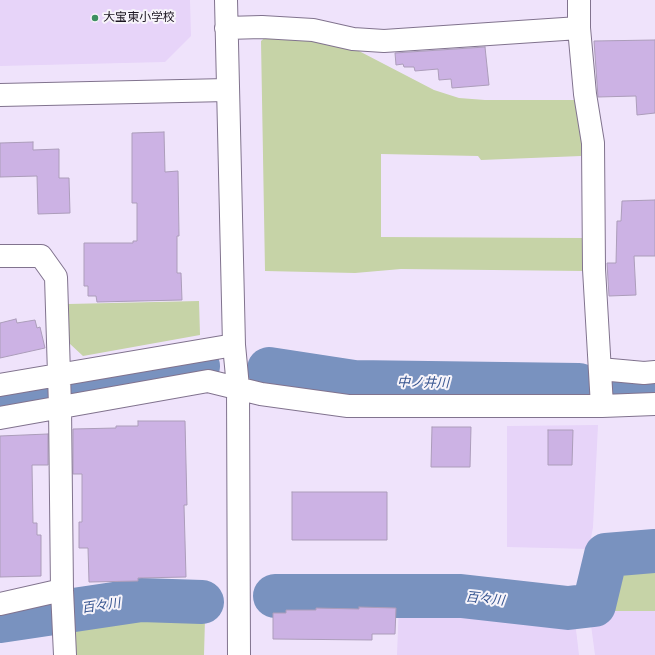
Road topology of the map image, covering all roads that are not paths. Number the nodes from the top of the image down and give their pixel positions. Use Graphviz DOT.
graph roads {
  1 [pos="226,0"];
  2 [pos="579,0"];
  3 [pos="226,28"];
  4 [pos="579,28"];
  5 [pos="227,90"];
  6 [pos="0,95"];
  7 [pos="0,256"];
  8 [pos="234,345"];
  9 [pos="600,369"];
  10 [pos="655,372"];
  11 [pos="59,374"];
  12 [pos="0,384"];
  13 [pos="238,387"];
  14 [pos="655,404"];
  15 [pos="602,406"];
  16 [pos="60,407"];
  17 [pos="0,418"];
  18 [pos="0,604"];
  19 [pos="63,604"];
  20 [pos="65,655"];
  21 [pos="239,655"];
  1 -- 3 [label="street"];
  2 -- 4 [label="street"];
  3 -- 4 [label="street"];
  3 -- 5 [label="street"];
  4 -- 9 [label="street"];
  5 -- 6 [label="street"];
  5 -- 8 [label="street"];
  7 -- 11 [label="street"];
  8 -- 11 [label="street"];
  8 -- 13 [label="street"];
  9 -- 10 [label="street"];
  9 -- 15 [label="street"];
  11 -- 12 [label="street"];
  11 -- 16 [label="street"];
  13 -- 15 [label="street"];
  13 -- 16 [label="street"];
  13 -- 21 [label="street"];
  14 -- 15 [label="street"];
  16 -- 17 [label="street"];
  16 -- 19 [label="street"];
  18 -- 19 [label="street"];
  19 -- 20 [label="street"];
}
